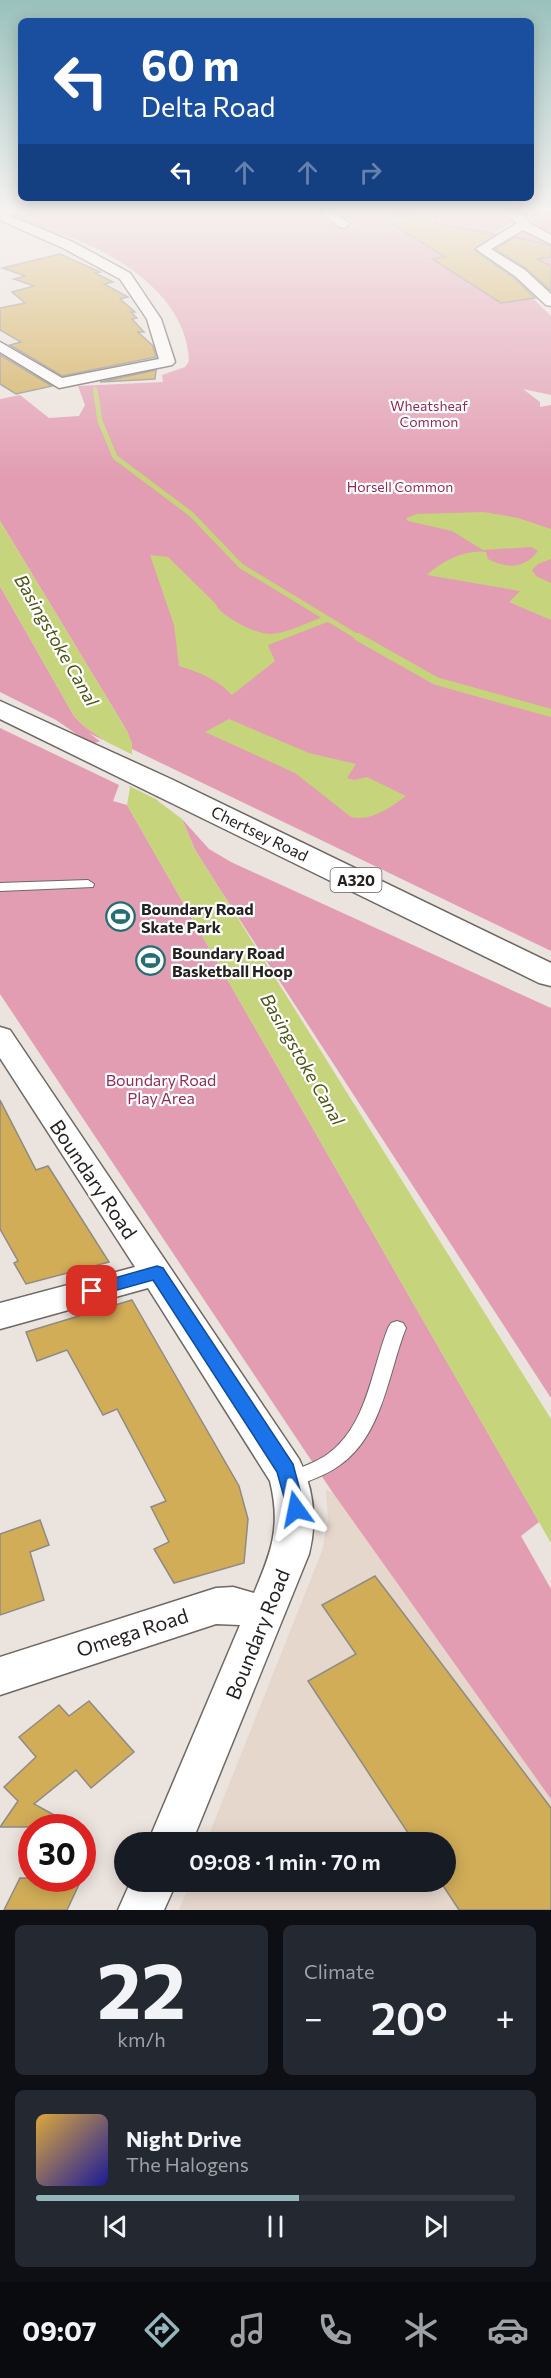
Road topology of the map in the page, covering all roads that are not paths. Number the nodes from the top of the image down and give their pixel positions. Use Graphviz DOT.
graph roads {
  1 [pos="141,299"];
  2 [pos="0,346"];
  3 [pos="0,710"];
  4 [pos="88,884"];
  5 [pos="0,887"];
  6 [pos="551,975"];
  7 [pos="0,1036"];
  8 [pos="157,1273"];
  9 [pos="0,1316"];
  10 [pos="398,1328"];
  11 [pos="289,1480"];
  12 [pos="266,1614"];
  13 [pos="0,1676"];
  14 [pos="174,1832"];
  15 [pos="149,1892"];
  16 [pos="141,1910"];
  1 -- 2 [label="street"];
  3 -- 6 [label="main road, Chertsey Road / A320"];
  4 -- 5 [label="lane"];
  7 -- 8 [label="street, Boundary Road"];
  8 -- 9 [label="street"];
  8 -- 11 [label="street, Boundary Road"];
  10 -- 11 [label="lane"];
  11 -- 12 [label="street, Boundary Road"];
  12 -- 13 [label="street, Omega Road"];
  12 -- 14 [label="street, Boundary Road"];
  15 -- 16 [label="street"];
}
